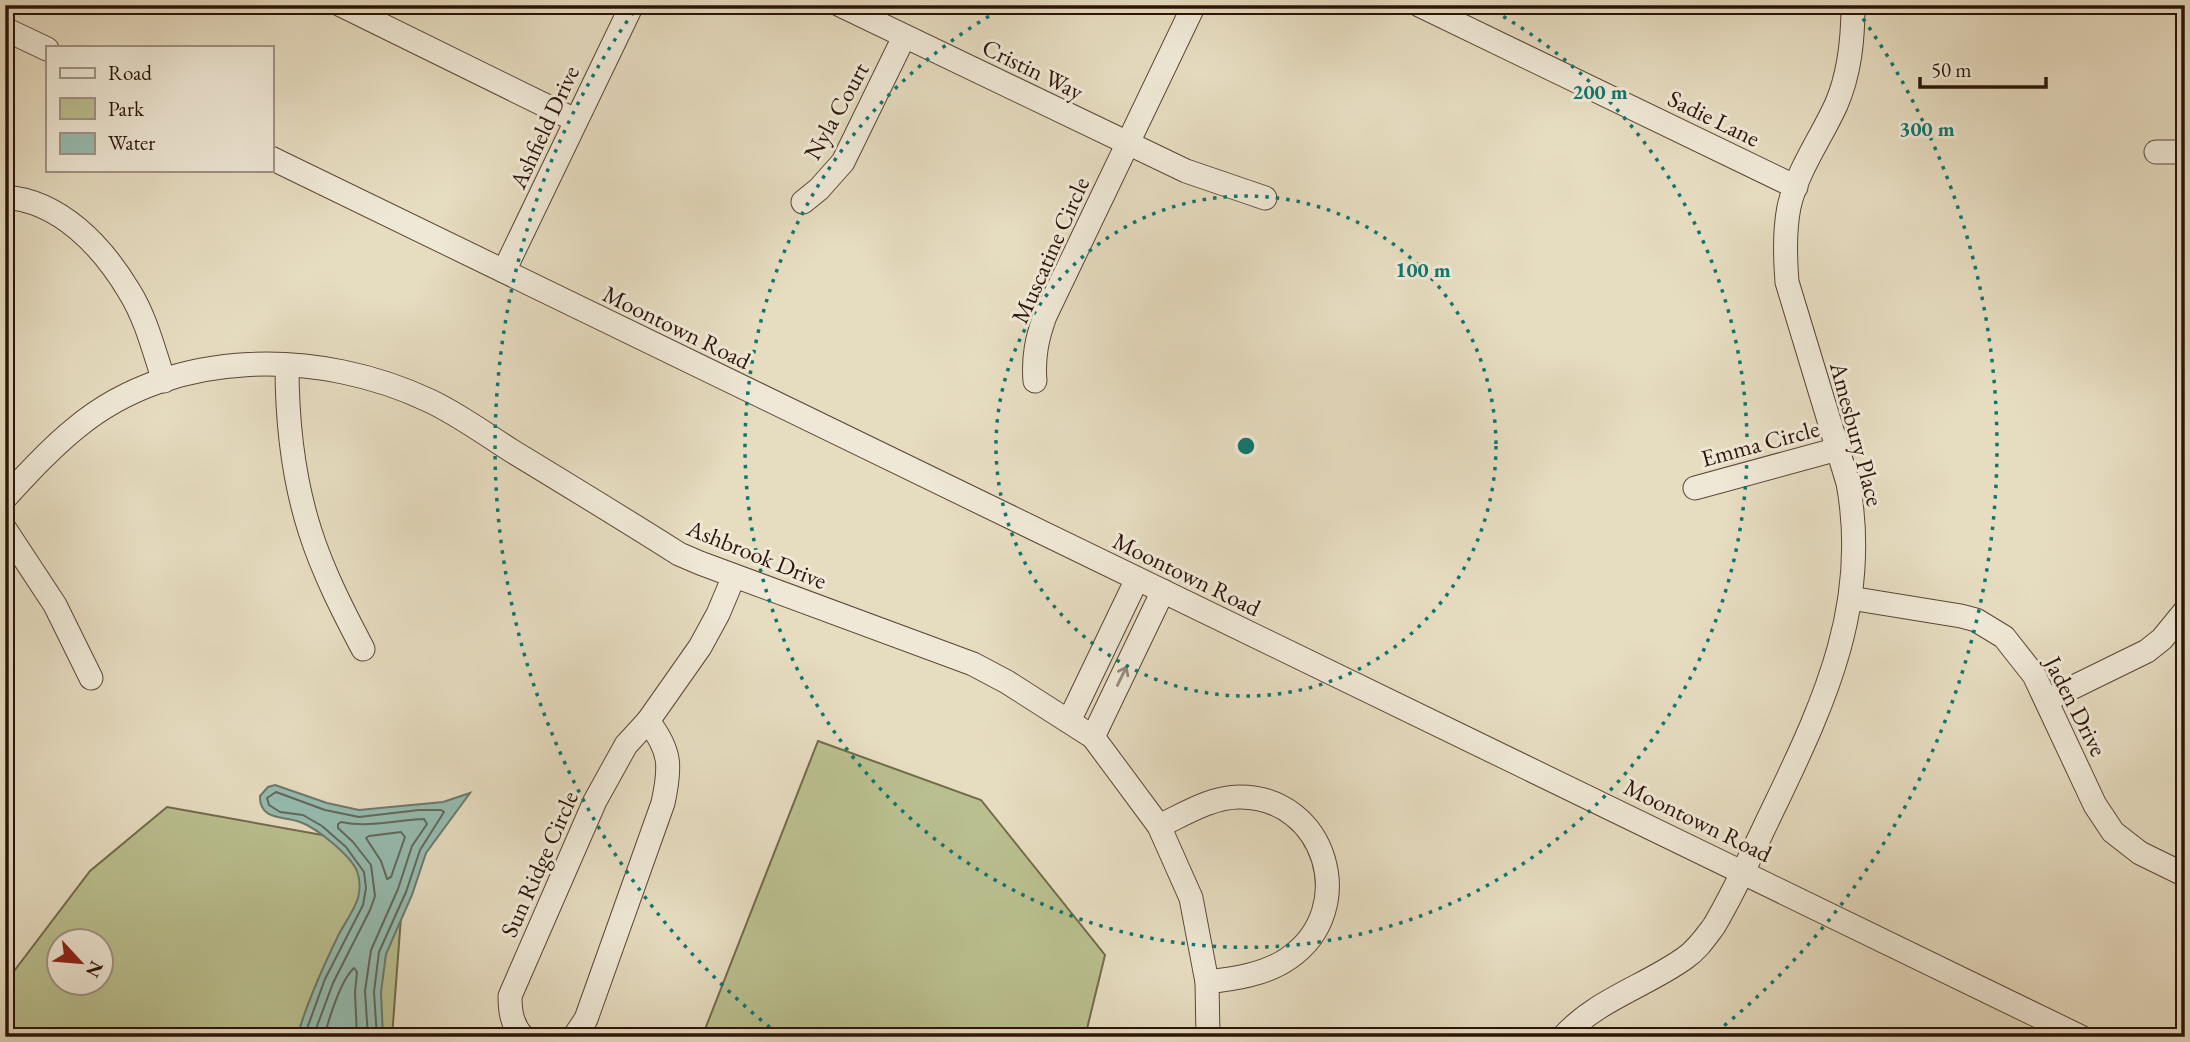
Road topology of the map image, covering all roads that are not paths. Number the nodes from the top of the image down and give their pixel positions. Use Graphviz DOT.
graph roads {
  1 [pos="341,5"];
  2 [pos="632,5"];
  3 [pos="841,5"];
  4 [pos="1194,5"];
  5 [pos="1419,5"];
  6 [pos="1853,5"];
  7 [pos="5,29"];
  8 [pos="904,37"];
  9 [pos="46,49"];
  10 [pos="575,120"];
  11 [pos="1128,144"];
  12 [pos="2157,152"];
  13 [pos="2185,152"];
  14 [pos="273,159"];
  15 [pos="1796,187"];
  16 [pos="5,197"];
  17 [pos="1265,198"];
  18 [pos="803,202"];
  19 [pos="504,271"];
  20 [pos="287,366"];
  21 [pos="164,381"];
  22 [pos="1035,381"];
  23 [pos="1838,449"];
  24 [pos="1695,488"];
  25 [pos="5,498"];
  26 [pos="5,529"];
  27 [pos="734,576"];
  28 [pos="1137,579"];
  29 [pos="1163,591"];
  30 [pos="1850,598"];
  31 [pos="2185,611"];
  32 [pos="363,649"];
  33 [pos="91,678"];
  34 [pos="2047,700"];
  35 [pos="1069,720"];
  36 [pos="648,721"];
  37 [pos="1093,737"];
  38 [pos="1159,826"];
  39 [pos="1743,872"];
  40 [pos="2185,875"];
  41 [pos="1207,982"];
  42 [pos="523,1037"];
  43 [pos="574,1037"];
  44 [pos="1208,1037"];
  45 [pos="1563,1037"];
  46 [pos="2081,1037"];
  1 -- 10 [label="street"];
  2 -- 10 [label="street, Ashfield Drive"];
  3 -- 8 [label="street, Cristin Way"];
  4 -- 11 [label="street, Muscatine Circle"];
  5 -- 15 [label="street, Sadie Lane"];
  6 -- 15 [label="street, Amesbury Place"];
  7 -- 9 [label="street"];
  8 -- 11 [label="street, Cristin Way"];
  8 -- 18 [label="street, Nyla Court"];
  10 -- 19 [label="street, Ashfield Drive"];
  11 -- 17 [label="street, Cristin Way"];
  11 -- 22 [label="street, Muscatine Circle"];
  12 -- 13 [label="street"];
  14 -- 19 [label="street, Moontown Road"];
  15 -- 23 [label="street, Amesbury Place"];
  16 -- 21 [label="street"];
  19 -- 28 [label="street, Moontown Road"];
  20 -- 21 [label="street, Ashbrook Drive"];
  20 -- 27 [label="street, Ashbrook Drive"];
  20 -- 32 [label="street"];
  21 -- 25 [label="street, Ashbrook Drive"];
  23 -- 24 [label="street, Emma Circle"];
  23 -- 30 [label="street, Amesbury Place"];
  26 -- 33 [label="street"];
  27 -- 35 [label="street, Ashbrook Drive"];
  27 -- 36 [label="street, Sun Ridge Circle"];
  28 -- 29 [label="street, Moontown Road"];
  28 -- 35 [label="street"];
  37 -- 29 [label="street, one-way"];
  29 -- 39 [label="street, Moontown Road"];
  30 -- 34 [label="street, Jaden Drive"];
  30 -- 39 [label="street, Amesbury Place"];
  31 -- 34 [label="street"];
  34 -- 40 [label="street, Jaden Drive"];
  35 -- 37 [label="street, Ashbrook Drive"];
  36 -- 42 [label="street, Sun Ridge Circle"];
  36 -- 43 [label="street"];
  37 -- 38 [label="street, Ashbrook Drive"];
  38 -- 41 [label="street, Ashbrook Drive"];
  38 -- 41 [label="street"];
  39 -- 45 [label="street, Amesbury Place"];
  39 -- 46 [label="street, Moontown Road"];
  41 -- 44 [label="street, Ashbrook Drive"];
}
